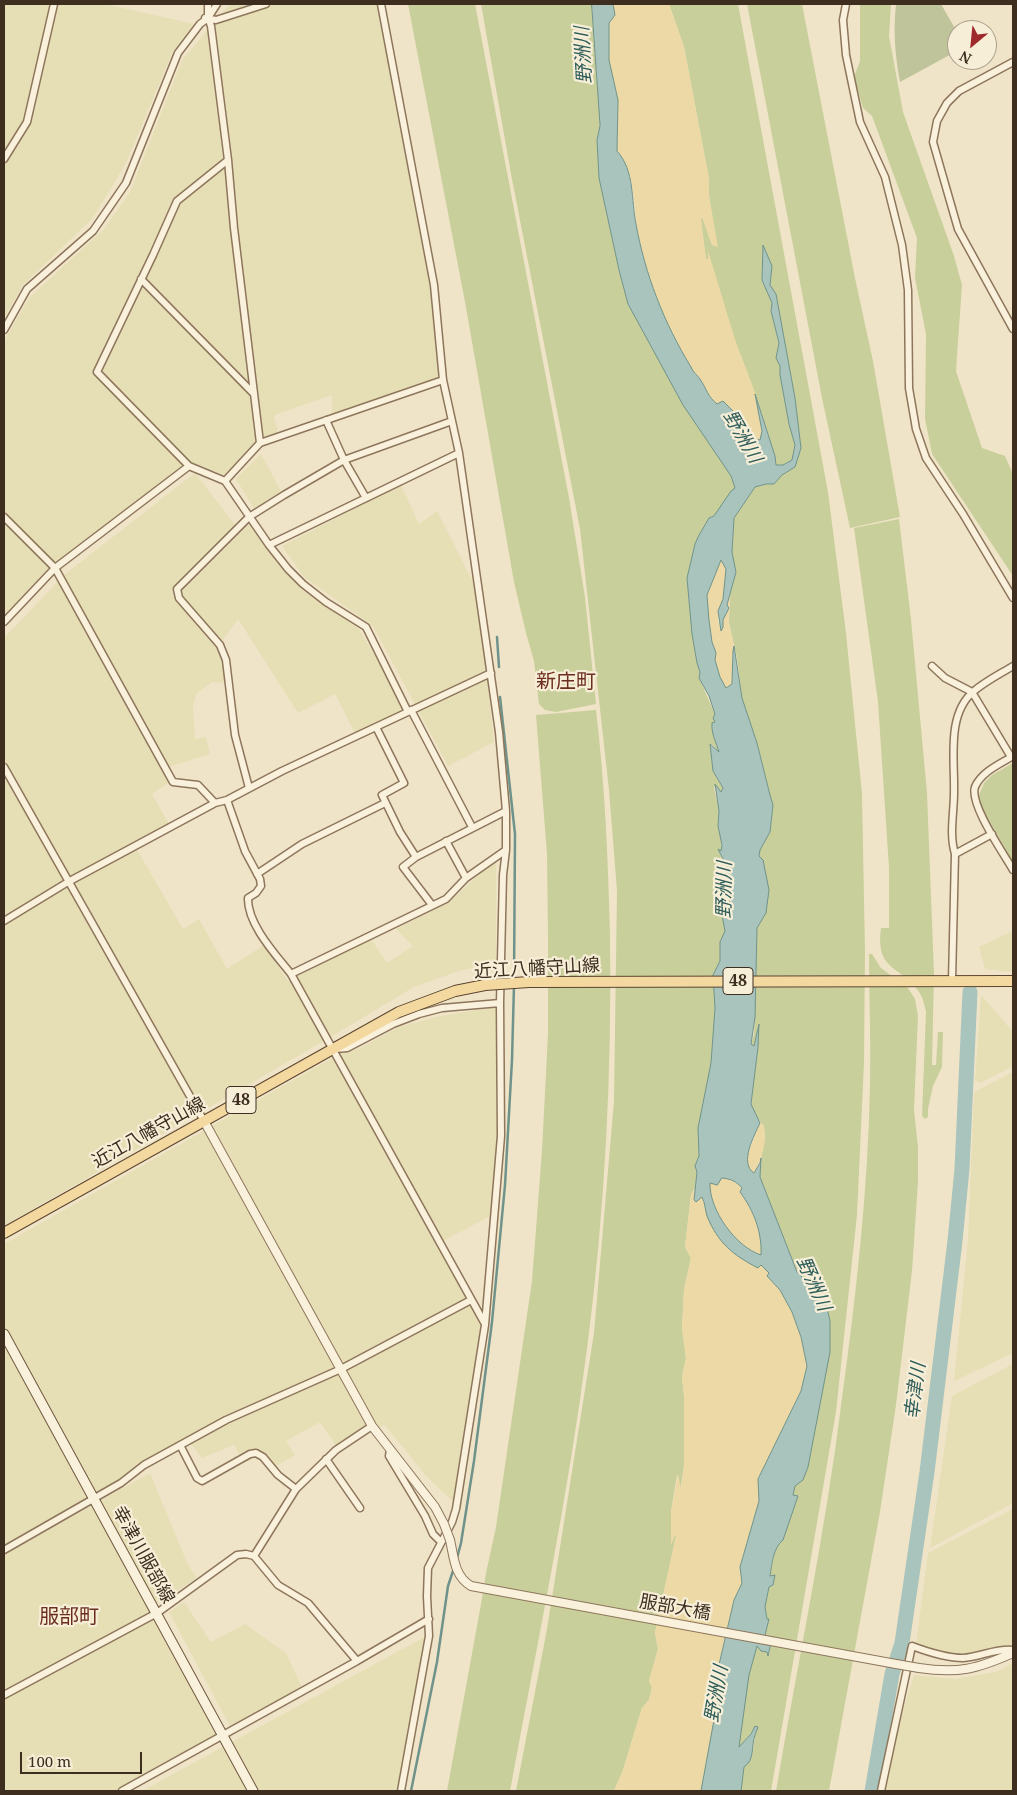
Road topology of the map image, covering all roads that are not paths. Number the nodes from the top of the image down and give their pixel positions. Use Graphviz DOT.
graph roads {
  1 [pos="54,4"];
  2 [pos="208,4"];
  3 [pos="217,4"];
  4 [pos="266,4"];
  5 [pos="380,4"];
  6 [pos="846,4"];
  7 [pos="208,18"];
  8 [pos="199,20"];
  9 [pos="1013,62"];
  10 [pos="4,160"];
  11 [pos="228,160"];
  12 [pos="141,279"];
  13 [pos="1013,329"];
  14 [pos="4,330"];
  15 [pos="443,380"];
  16 [pos="254,394"];
  17 [pos="326,420"];
  18 [pos="452,421"];
  19 [pos="260,442"];
  20 [pos="458,453"];
  21 [pos="344,460"];
  22 [pos="189,466"];
  23 [pos="224,480"];
  24 [pos="366,498"];
  25 [pos="4,517"];
  26 [pos="249,517"];
  27 [pos="269,545"];
  28 [pos="55,568"];
  29 [pos="1013,598"];
  30 [pos="4,622"];
  31 [pos="932,666"];
  32 [pos="1013,666"];
  33 [pos="491,673"];
  34 [pos="972,692"];
  35 [pos="410,711"];
  36 [pos="376,727"];
  37 [pos="1012,757"];
  38 [pos="4,767"];
  39 [pos="250,788"];
  40 [pos="227,800"];
  41 [pos="385,802"];
  42 [pos="215,803"];
  43 [pos="506,811"];
  44 [pos="472,827"];
  45 [pos="992,834"];
  46 [pos="446,841"];
  47 [pos="506,850"];
  48 [pos="955,854"];
  49 [pos="416,857"];
  50 [pos="1013,870"];
  51 [pos="257,874"];
  52 [pos="466,878"];
  53 [pos="68,882"];
  54 [pos="432,905"];
  55 [pos="4,921"];
  56 [pos="291,974"];
  57 [pos="952,981"];
  58 [pos="1013,981"];
  59 [pos="500,1003"];
  60 [pos="332,1049"];
  61 [pos="204,1121"];
  62 [pos="4,1233"];
  63 [pos="471,1300"];
  64 [pos="485,1325"];
  65 [pos="4,1334"];
  66 [pos="341,1369"];
  67 [pos="372,1426"];
  68 [pos="180,1445"];
  69 [pos="390,1450"];
  70 [pos="326,1459"];
  71 [pos="296,1489"];
  72 [pos="93,1498"];
  73 [pos="360,1508"];
  74 [pos="441,1542"];
  75 [pos="4,1550"];
  76 [pos="254,1556"];
  77 [pos="157,1613"];
  78 [pos="428,1620"];
  79 [pos="1013,1652"];
  80 [pos="357,1661"];
  81 [pos="4,1695"];
  82 [pos="223,1736"];
  83 [pos="122,1791"];
  84 [pos="253,1791"];
  85 [pos="401,1791"];
  86 [pos="881,1791"];
  1 -- 10 [label="street"];
  2 -- 7 [label="street"];
  3 -- 7 [label="street"];
  4 -- 7 [label="street"];
  5 -- 15 [label="street"];
  6 -- 29 [label="street"];
  7 -- 8 [label="street"];
  7 -- 11 [label="street"];
  7 -- 14 [label="street"];
  9 -- 13 [label="street"];
  11 -- 12 [label="street"];
  11 -- 16 [label="street"];
  12 -- 16 [label="street"];
  12 -- 22 [label="street"];
  15 -- 17 [label="street"];
  15 -- 18 [label="street"];
  16 -- 19 [label="street"];
  17 -- 19 [label="street"];
  17 -- 21 [label="street"];
  18 -- 20 [label="street"];
  18 -- 21 [label="street"];
  19 -- 23 [label="street"];
  20 -- 24 [label="street"];
  20 -- 33 [label="street"];
  21 -- 24 [label="street"];
  21 -- 26 [label="street"];
  22 -- 23 [label="street"];
  22 -- 28 [label="street"];
  23 -- 26 [label="street"];
  24 -- 27 [label="street"];
  25 -- 28 [label="street"];
  26 -- 27 [label="street"];
  26 -- 39 [label="street"];
  27 -- 35 [label="street"];
  28 -- 30 [label="street"];
  28 -- 42 [label="street"];
  31 -- 34 [label="street"];
  32 -- 34 [label="street"];
  33 -- 35 [label="street"];
  33 -- 43 [label="street"];
  34 -- 37 [label="street"];
  34 -- 48 [label="street"];
  35 -- 36 [label="street"];
  35 -- 44 [label="street"];
  36 -- 39 [label="street"];
  36 -- 41 [label="street"];
  37 -- 45 [label="street"];
  38 -- 53 [label="street"];
  39 -- 40 [label="street"];
  40 -- 42 [label="street"];
  40 -- 51 [label="street"];
  41 -- 49 [label="street"];
  41 -- 51 [label="street"];
  42 -- 53 [label="street"];
  43 -- 44 [label="street"];
  43 -- 47 [label="street"];
  44 -- 46 [label="street"];
  45 -- 48 [label="street"];
  45 -- 50 [label="street"];
  46 -- 49 [label="street"];
  46 -- 52 [label="street"];
  47 -- 52 [label="street"];
  47 -- 59 [label="street"];
  48 -- 57 [label="street"];
  49 -- 54 [label="street"];
  51 -- 56 [label="street"];
  52 -- 54 [label="street"];
  53 -- 55 [label="street"];
  53 -- 61 [label="street"];
  54 -- 56 [label="street"];
  56 -- 60 [label="street"];
  57 -- 58 [label="main road, 近江八幡守山線 / 48"];
  57 -- 60 [label="main road, 近江八幡守山線 / 48, bridge"];
  59 -- 60 [label="street"];
  59 -- 64 [label="street"];
  60 -- 61 [label="main road, 近江八幡守山線 / 48"];
  60 -- 63 [label="street"];
  61 -- 62 [label="main road, 近江八幡守山線 / 48"];
  61 -- 66 [label="street"];
  63 -- 64 [label="street"];
  63 -- 66 [label="street"];
  64 -- 74 [label="street"];
  65 -- 72 [label="main road, 幸津川服部線"];
  66 -- 67 [label="street"];
  66 -- 68 [label="street"];
  67 -- 69 [label="street"];
  67 -- 70 [label="street"];
  68 -- 71 [label="street"];
  68 -- 72 [label="street"];
  69 -- 74 [label="street"];
  69 -- 79 [label="street, 服部大橋, bridge"];
  70 -- 71 [label="street"];
  70 -- 73 [label="street"];
  71 -- 76 [label="street"];
  72 -- 75 [label="street"];
  72 -- 77 [label="main road, 幸津川服部線"];
  74 -- 78 [label="street"];
  76 -- 77 [label="street"];
  76 -- 80 [label="street"];
  77 -- 81 [label="street"];
  77 -- 82 [label="main road, 幸津川服部線"];
  78 -- 80 [label="street"];
  78 -- 85 [label="street"];
  79 -- 86 [label="street"];
  80 -- 82 [label="street"];
  82 -- 83 [label="street"];
  82 -- 84 [label="main road, 幸津川服部線"];
}
